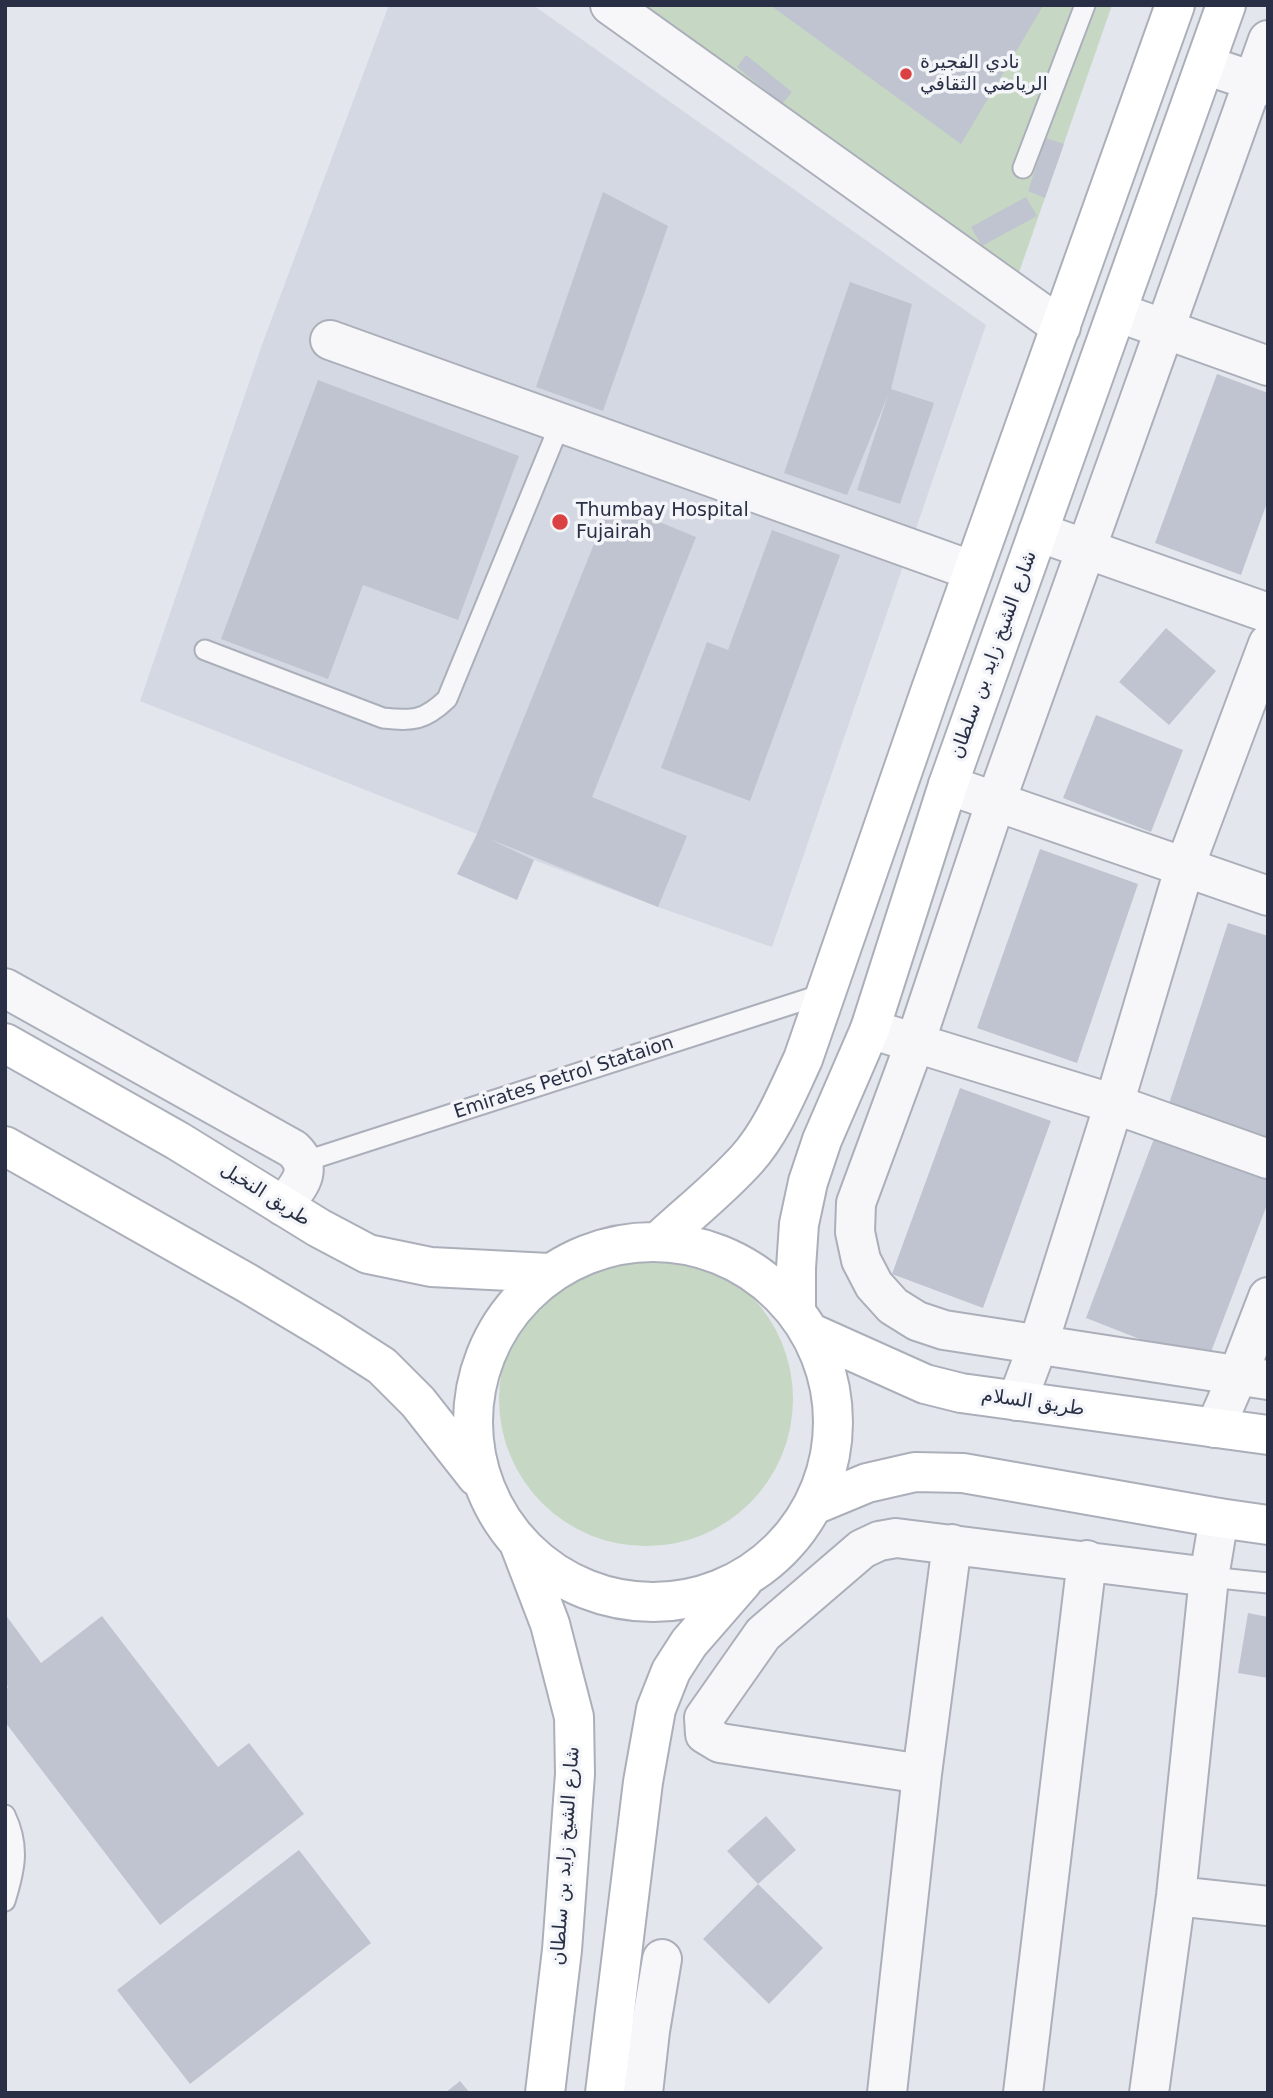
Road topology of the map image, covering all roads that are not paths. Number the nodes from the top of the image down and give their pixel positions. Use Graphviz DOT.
graph roads {
  1 [pos="610,5"];
  2 [pos="1085,5"];
  3 [pos="1175,5"];
  4 [pos="1226,5"];
  5 [pos="1268,40"];
  6 [pos="1205,65"];
  7 [pos="1260,83"];
  8 [pos="1023,168"];
  9 [pos="1117,312"];
  10 [pos="1061,327"];
  11 [pos="1165,329"];
  12 [pos="330,340"];
  13 [pos="1268,366"];
  14 [pos="560,424"];
  15 [pos="1038,532"];
  16 [pos="1086,549"];
  17 [pos="973,571"];
  18 [pos="1268,613"];
  19 [pos="1268,644"];
  20 [pos="205,650"];
  21 [pos="948,785"];
  22 [pos="996,801"];
  23 [pos="1185,866"];
  24 [pos="1268,896"];
  25 [pos="5,988"];
  26 [pos="826,993"];
  27 [pos="870,1029"];
  28 [pos="5,1043"];
  29 [pos="915,1043"];
  30 [pos="1114,1104"];
  31 [pos="5,1146"];
  32 [pos="1268,1159"];
  33 [pos="303,1162"];
  34 [pos="283,1206"];
  35 [pos="659,1241"];
  36 [pos="550,1273"];
  37 [pos="1268,1297"];
  38 [pos="803,1322"];
  39 [pos="1038,1345"];
  40 [pos="1253,1378"];
  41 [pos="1017,1401"];
  42 [pos="1215,1428"];
  43 [pos="1268,1435"];
  44 [pos="483,1485"];
  45 [pos="814,1505"];
  46 [pos="1219,1518"];
  47 [pos="1268,1525"];
  48 [pos="519,1544"];
  49 [pos="952,1544"];
  50 [pos="1087,1560"];
  51 [pos="1209,1577"];
  52 [pos="745,1578"];
  53 [pos="1268,1583"];
  54 [pos="922,1774"];
  55 [pos="5,1815"];
  56 [pos="1176,1896"];
  57 [pos="5,1901"];
  58 [pos="1268,1906"];
  59 [pos="662,1959"];
  60 [pos="631,2028"];
  61 [pos="545,2093"];
  62 [pos="605,2093"];
  63 [pos="643,2093"];
  64 [pos="887,2093"];
  65 [pos="1023,2093"];
  66 [pos="1149,2093"];
  1 -- 10 [label="street"];
  2 -- 8 [label="lane"];
  3 -- 10 [label="main road"];
  4 -- 6 [label="main road, شارع الشيخ زايد بن سلطان"];
  5 -- 7 [label="street"];
  6 -- 7 [label="street"];
  6 -- 9 [label="main road, شارع الشيخ زايد بن سلطان"];
  7 -- 11 [label="street"];
  9 -- 11 [label="street"];
  9 -- 15 [label="main road, شارع الشيخ زايد بن سلطان"];
  10 -- 17 [label="main road"];
  11 -- 13 [label="street"];
  11 -- 16 [label="street"];
  12 -- 14 [label="street"];
  14 -- 17 [label="street"];
  14 -- 20 [label="lane"];
  15 -- 16 [label="street"];
  15 -- 21 [label="main road, شارع الشيخ زايد بن سلطان"];
  16 -- 18 [label="street"];
  16 -- 22 [label="street"];
  17 -- 26 [label="main road"];
  19 -- 23 [label="street"];
  21 -- 22 [label="street"];
  21 -- 27 [label="main road, شارع الشيخ زايد بن سلطان"];
  22 -- 23 [label="street"];
  22 -- 29 [label="street"];
  23 -- 24 [label="street"];
  23 -- 30 [label="street"];
  25 -- 33 [label="street"];
  26 -- 33 [label="lane, Emirates Petrol Stataion"];
  26 -- 35 [label="main road"];
  27 -- 29 [label="street"];
  27 -- 38 [label="main road, شارع الشيخ زايد بن سلطان"];
  28 -- 34 [label="main road, طريق النخيل"];
  29 -- 30 [label="street"];
  29 -- 39 [label="street"];
  30 -- 32 [label="street"];
  30 -- 39 [label="street"];
  31 -- 44 [label="main road"];
  33 -- 34 [label="street"];
  34 -- 36 [label="main road, طريق النخيل"];
  35 -- 36 [label="main road"];
  35 -- 38 [label="main road"];
  36 -- 44 [label="main road"];
  37 -- 40 [label="street"];
  38 -- 41 [label="main road, طريق السلام"];
  38 -- 45 [label="main road"];
  39 -- 40 [label="street"];
  39 -- 41 [label="street"];
  40 -- 42 [label="street"];
  41 -- 42 [label="main road, طريق السلام"];
  42 -- 43 [label="main road, طريق السلام"];
  44 -- 48 [label="main road"];
  45 -- 46 [label="main road"];
  45 -- 52 [label="main road"];
  46 -- 47 [label="main road"];
  46 -- 51 [label="street"];
  48 -- 52 [label="main road"];
  48 -- 61 [label="main road, شارع الشيخ زايد بن سلطان"];
  49 -- 50 [label="street"];
  49 -- 54 [label="street"];
  49 -- 54 [label="street"];
  50 -- 51 [label="street"];
  50 -- 65 [label="street"];
  51 -- 53 [label="lane"];
  51 -- 56 [label="street"];
  52 -- 60 [label="main road"];
  54 -- 64 [label="street"];
  55 -- 57 [label="lane"];
  56 -- 58 [label="street"];
  56 -- 66 [label="street"];
  59 -- 60 [label="street"];
  60 -- 62 [label="main road"];
  60 -- 63 [label="street"];
}
